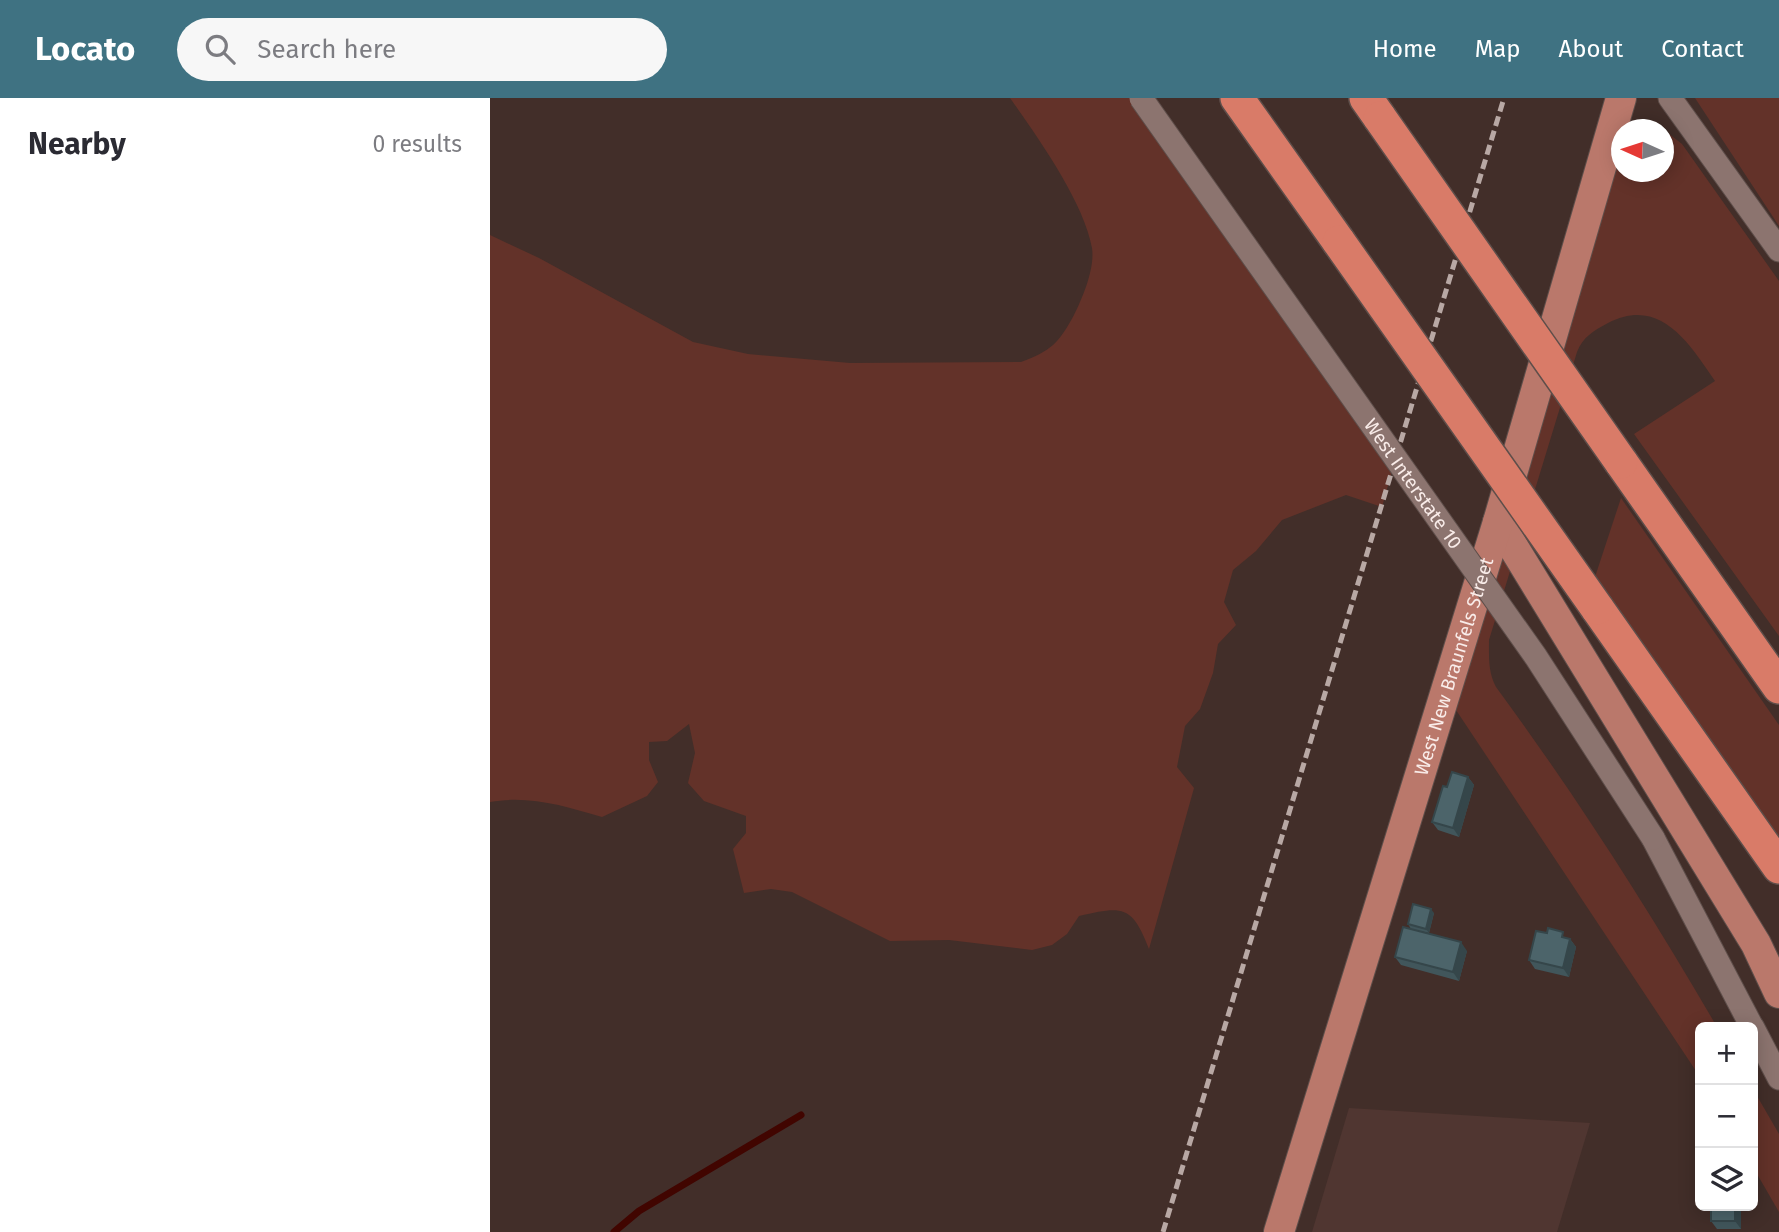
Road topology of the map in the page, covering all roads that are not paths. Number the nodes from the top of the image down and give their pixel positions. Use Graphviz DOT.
graph roads {
  1 [pos="1141,98"];
  2 [pos="1237,98"];
  3 [pos="1621,98"];
  4 [pos="1670,98"];
  5 [pos="1373,108"];
  6 [pos="1779,250"];
  7 [pos="1498,522"];
  8 [pos="1779,687"];
  9 [pos="1779,867"];
  10 [pos="1779,993"];
  11 [pos="1750,1022"];
  12 [pos="1758,1038"];
  13 [pos="1779,1078"];
  14 [pos="1279,1232"];
  1 -- 11 [label="street, West Interstate 10, bridge"];
  2 -- 9 [label="highway, bridge"];
  3 -- 7 [label="main road, West New Braunfels Street"];
  4 -- 6 [label="street"];
  5 -- 8 [label="highway, bridge"];
  7 -- 10 [label="main road"];
  7 -- 14 [label="main road, West New Braunfels Street"];
  12 -- 13 [label="street, West Interstate 10"];
}
